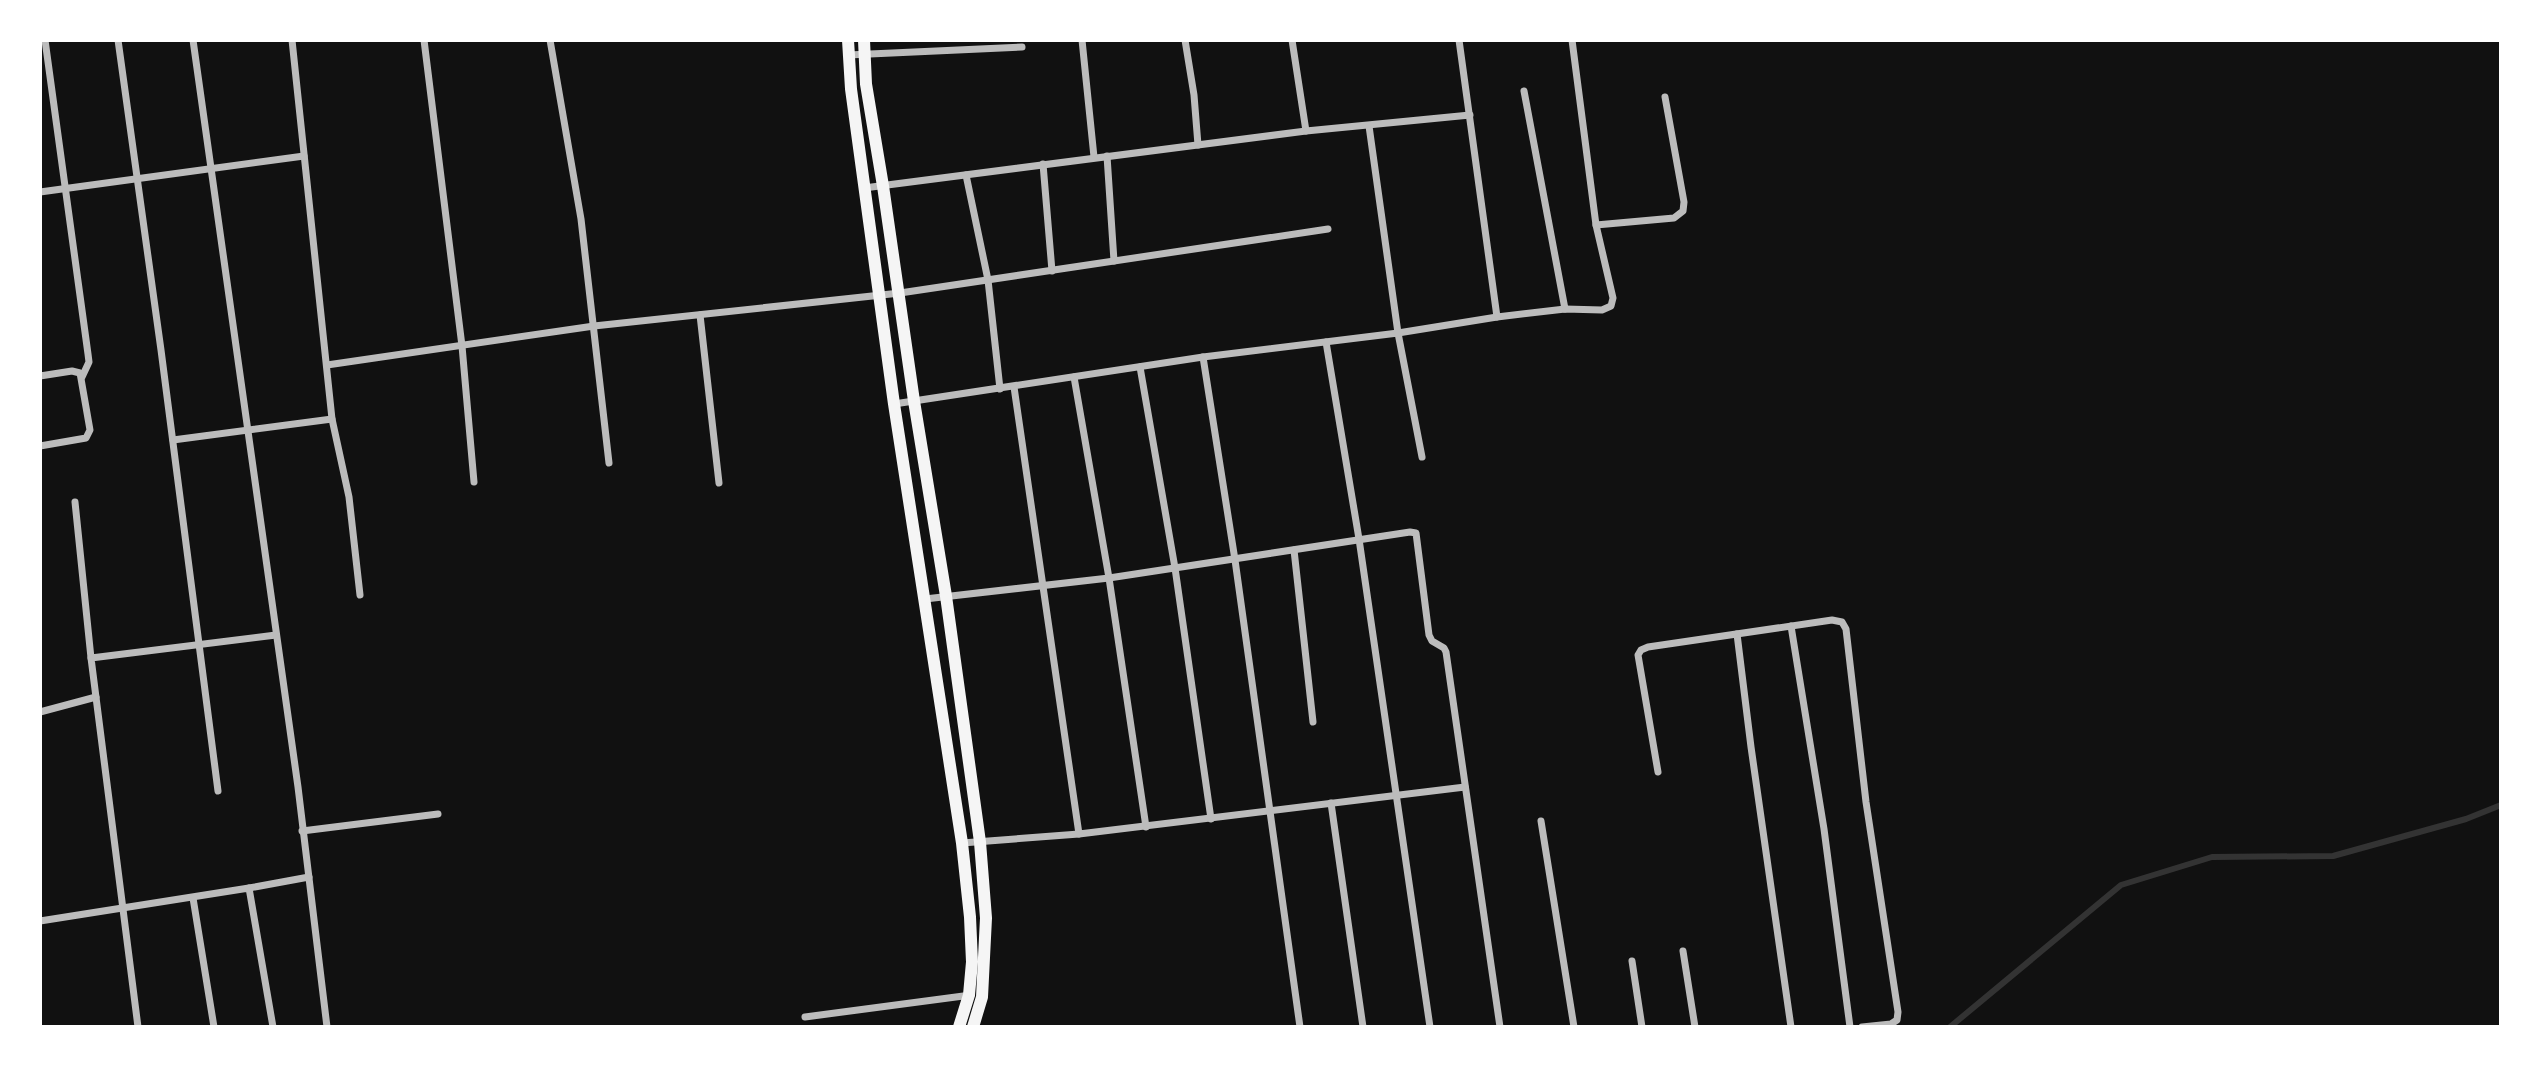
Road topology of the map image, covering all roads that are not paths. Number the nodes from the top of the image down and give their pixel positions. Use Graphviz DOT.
graph roads {
  1 [pos="45,40"];
  2 [pos="118,40"];
  3 [pos="194,40"];
  4 [pos="292,40"];
  5 [pos="424,40"];
  6 [pos="550,40"];
  7 [pos="848,40"];
  8 [pos="864,40"];
  9 [pos="1082,40"];
  10 [pos="1185,40"];
  11 [pos="1292,40"];
  12 [pos="1459,40"];
  13 [pos="1572,40"];
  14 [pos="1022,47"];
  15 [pos="863,54"];
  16 [pos="848,55"];
  17 [pos="1524,91"];
  18 [pos="1665,97"];
  19 [pos="1470,116"];
  20 [pos="1369,126"];
  21 [pos="1306,131"];
  22 [pos="874,134"];
  23 [pos="857,135"];
  24 [pos="1198,145"];
  25 [pos="304,156"];
  26 [pos="1107,156"];
  27 [pos="1094,158"];
  28 [pos="1043,164"];
  29 [pos="213,168"];
  30 [pos="966,174"];
  31 [pos="137,180"];
  32 [pos="883,186"];
  33 [pos="864,188"];
  34 [pos="64,189"];
  35 [pos="40,192"];
  36 [pos="1596,225"];
  37 [pos="1328,229"];
  38 [pos="1114,261"];
  39 [pos="1052,271"];
  40 [pos="988,280"];
  41 [pos="900,293"];
  42 [pos="880,295"];
  43 [pos="1565,309"];
  44 [pos="700,315"];
  45 [pos="1497,317"];
  46 [pos="594,326"];
  47 [pos="1398,333"];
  48 [pos="1326,342"];
  49 [pos="462,346"];
  50 [pos="1203,357"];
  51 [pos="327,365"];
  52 [pos="1140,367"];
  53 [pos="40,376"];
  54 [pos="82,377"];
  55 [pos="1074,377"];
  56 [pos="1014,387"];
  57 [pos="1000,389"];
  58 [pos="914,401"];
  59 [pos="894,404"];
  60 [pos="332,419"];
  61 [pos="248,430"];
  62 [pos="173,440"];
  63 [pos="40,446"];
  64 [pos="1422,457"];
  65 [pos="609,463"];
  66 [pos="474,482"];
  67 [pos="719,483"];
  68 [pos="75,502"];
  69 [pos="1359,539"];
  70 [pos="1294,550"];
  71 [pos="1235,560"];
  72 [pos="1175,568"];
  73 [pos="1109,578"];
  74 [pos="1043,585"];
  75 [pos="360,595"];
  76 [pos="946,596"];
  77 [pos="925,599"];
  78 [pos="1791,626"];
  79 [pos="1737,634"];
  80 [pos="276,635"];
  81 [pos="199,643"];
  82 [pos="91,658"];
  83 [pos="96,698"];
  84 [pos="40,712"];
  85 [pos="1313,722"];
  86 [pos="1658,772"];
  87 [pos="1465,786"];
  88 [pos="218,791"];
  89 [pos="1396,795"];
  90 [pos="1331,803"];
  91 [pos="1270,810"];
  92 [pos="438,814"];
  93 [pos="1210,819"];
  94 [pos="1541,821"];
  95 [pos="1146,827"];
  96 [pos="302,831"];
  97 [pos="1079,834"];
  98 [pos="980,842"];
  99 [pos="962,843"];
  100 [pos="309,877"];
  101 [pos="249,888"];
  102 [pos="193,898"];
  103 [pos="122,909"];
  104 [pos="40,921"];
  105 [pos="1683,951"];
  106 [pos="1632,961"];
  107 [pos="976,996"];
  108 [pos="805,1017"];
  109 [pos="138,1027"];
  110 [pos="214,1027"];
  111 [pos="273,1027"];
  112 [pos="327,1027"];
  113 [pos="959,1027"];
  114 [pos="973,1027"];
  115 [pos="1300,1027"];
  116 [pos="1363,1027"];
  117 [pos="1430,1027"];
  118 [pos="1500,1027"];
  119 [pos="1574,1027"];
  120 [pos="1642,1027"];
  121 [pos="1695,1027"];
  122 [pos="1791,1027"];
  123 [pos="1850,1027"];
  124 [pos="1862,1027"];
  1 -- 34 [label="street"];
  2 -- 31 [label="street"];
  3 -- 29 [label="street"];
  4 -- 25 [label="street"];
  5 -- 49 [label="street"];
  6 -- 46 [label="street"];
  7 -- 16 [label="main road"];
  8 -- 15 [label="main road"];
  9 -- 27 [label="street"];
  10 -- 24 [label="street"];
  11 -- 21 [label="street"];
  12 -- 19 [label="street"];
  13 -- 36 [label="street"];
  14 -- 15 [label="street"];
  15 -- 16 [label="street"];
  15 -- 22 [label="main road"];
  16 -- 23 [label="main road"];
  17 -- 43 [label="street"];
  18 -- 36 [label="street"];
  19 -- 20 [label="street"];
  19 -- 45 [label="street"];
  20 -- 21 [label="street"];
  20 -- 47 [label="street"];
  21 -- 24 [label="street"];
  22 -- 23 [label="main road"];
  22 -- 32 [label="main road"];
  23 -- 33 [label="main road"];
  24 -- 26 [label="street"];
  25 -- 29 [label="street"];
  25 -- 51 [label="street"];
  26 -- 27 [label="street"];
  26 -- 38 [label="street"];
  27 -- 28 [label="street"];
  28 -- 30 [label="street"];
  28 -- 39 [label="street"];
  29 -- 31 [label="street"];
  29 -- 61 [label="street"];
  30 -- 32 [label="street"];
  30 -- 40 [label="street"];
  31 -- 34 [label="street"];
  31 -- 62 [label="street"];
  32 -- 33 [label="street"];
  32 -- 41 [label="main road"];
  33 -- 42 [label="main road"];
  34 -- 35 [label="street"];
  34 -- 54 [label="street"];
  36 -- 43 [label="street"];
  37 -- 38 [label="street"];
  38 -- 39 [label="street"];
  39 -- 40 [label="street"];
  40 -- 41 [label="street"];
  40 -- 57 [label="street"];
  41 -- 42 [label="street"];
  41 -- 58 [label="main road"];
  42 -- 44 [label="street"];
  42 -- 59 [label="main road"];
  43 -- 45 [label="street"];
  44 -- 46 [label="street"];
  44 -- 67 [label="street"];
  45 -- 47 [label="street"];
  46 -- 49 [label="street"];
  46 -- 65 [label="street"];
  47 -- 48 [label="street"];
  47 -- 64 [label="street"];
  48 -- 50 [label="street"];
  48 -- 69 [label="street"];
  49 -- 51 [label="street"];
  49 -- 66 [label="street"];
  50 -- 52 [label="street"];
  50 -- 71 [label="street"];
  51 -- 60 [label="street"];
  52 -- 55 [label="street"];
  52 -- 72 [label="street"];
  53 -- 54 [label="street"];
  54 -- 63 [label="street"];
  55 -- 56 [label="street"];
  55 -- 73 [label="street"];
  56 -- 57 [label="street"];
  56 -- 74 [label="street"];
  57 -- 58 [label="street"];
  58 -- 59 [label="street"];
  58 -- 76 [label="main road"];
  59 -- 77 [label="main road"];
  60 -- 61 [label="street"];
  60 -- 75 [label="street"];
  61 -- 62 [label="street"];
  61 -- 80 [label="street"];
  62 -- 81 [label="street"];
  68 -- 82 [label="street"];
  69 -- 70 [label="street"];
  69 -- 87 [label="street"];
  69 -- 89 [label="street"];
  70 -- 71 [label="street"];
  70 -- 85 [label="street"];
  71 -- 72 [label="street"];
  71 -- 91 [label="street"];
  72 -- 73 [label="street"];
  72 -- 93 [label="street"];
  73 -- 74 [label="street"];
  73 -- 95 [label="street"];
  74 -- 76 [label="street"];
  74 -- 97 [label="street"];
  76 -- 77 [label="street"];
  76 -- 98 [label="main road"];
  77 -- 99 [label="main road"];
  78 -- 79 [label="street"];
  78 -- 123 [label="street"];
  78 -- 124 [label="street"];
  79 -- 86 [label="street"];
  79 -- 122 [label="street"];
  80 -- 81 [label="street"];
  80 -- 96 [label="street"];
  81 -- 82 [label="street"];
  81 -- 88 [label="street"];
  82 -- 83 [label="street"];
  83 -- 84 [label="street"];
  83 -- 103 [label="street"];
  87 -- 89 [label="street"];
  87 -- 118 [label="street"];
  89 -- 90 [label="street"];
  89 -- 117 [label="street"];
  90 -- 91 [label="street"];
  90 -- 116 [label="street"];
  91 -- 93 [label="street"];
  91 -- 115 [label="street"];
  92 -- 96 [label="street"];
  93 -- 95 [label="street"];
  94 -- 119 [label="street"];
  95 -- 97 [label="street"];
  96 -- 100 [label="street"];
  97 -- 98 [label="street"];
  98 -- 99 [label="street"];
  98 -- 107 [label="main road"];
  99 -- 107 [label="main road"];
  100 -- 101 [label="street"];
  100 -- 112 [label="street"];
  101 -- 102 [label="street"];
  101 -- 111 [label="street"];
  102 -- 103 [label="street"];
  102 -- 110 [label="street"];
  103 -- 104 [label="street"];
  103 -- 109 [label="street"];
  105 -- 121 [label="street"];
  106 -- 120 [label="street"];
  107 -- 108 [label="street"];
  107 -- 113 [label="main road"];
  107 -- 114 [label="main road"];
}
